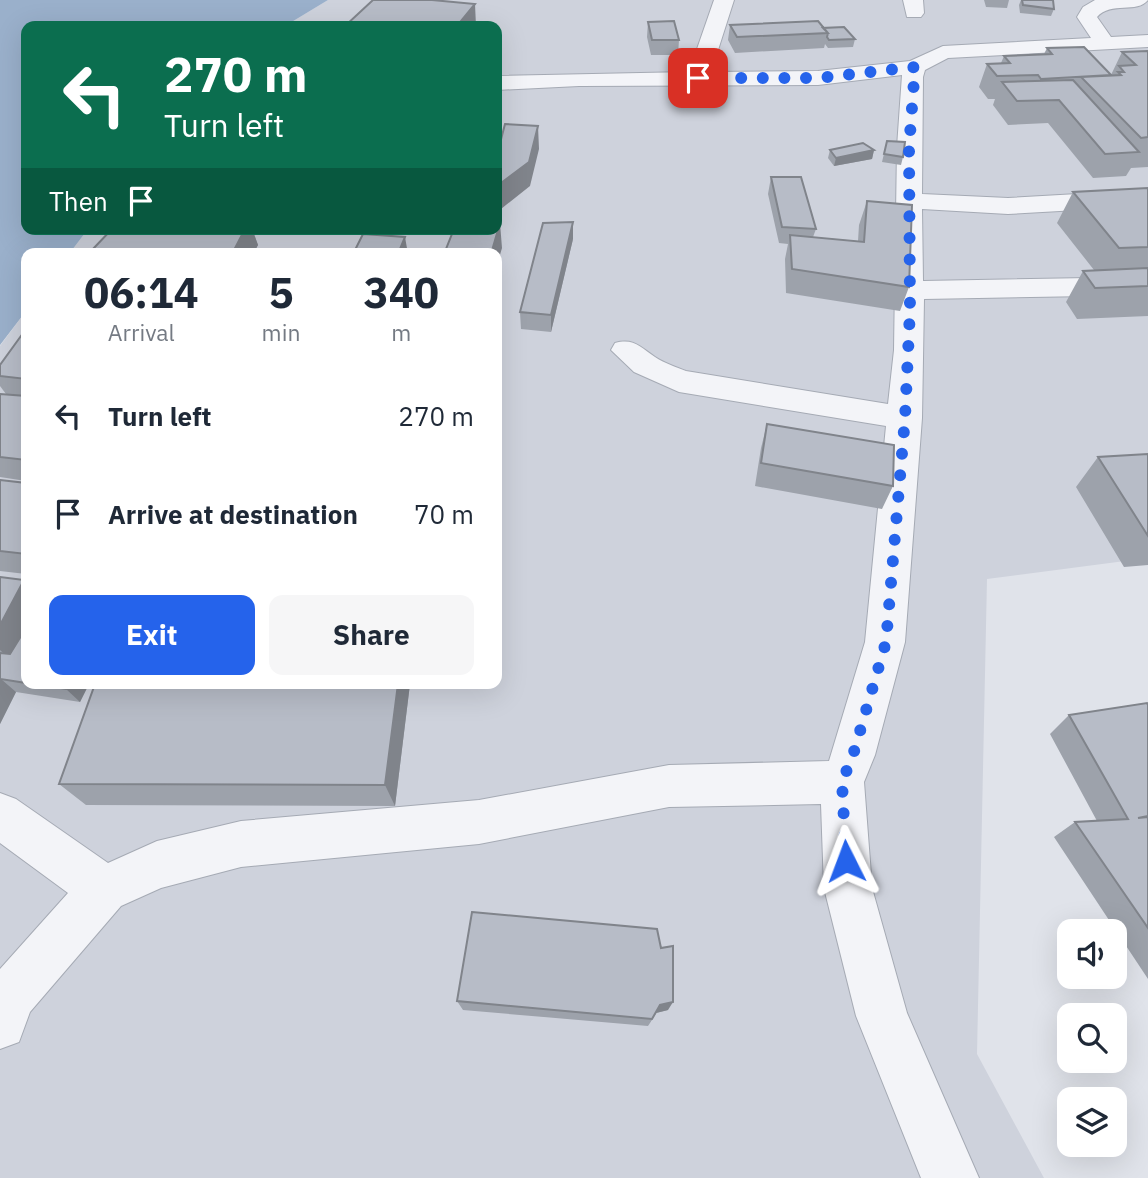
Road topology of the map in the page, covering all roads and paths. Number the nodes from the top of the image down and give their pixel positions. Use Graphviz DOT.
graph roads {
  1 [pos="724,0"];
  2 [pos="1139,0"];
  3 [pos="1148,41"];
  4 [pos="1105,43"];
  5 [pos="915,67"];
  6 [pos="698,78"];
  7 [pos="502,83"];
  8 [pos="1148,198"];
  9 [pos="911,201"];
  10 [pos="1148,286"];
  11 [pos="910,290"];
  12 [pos="626,349"];
  13 [pos="905,418"];
  14 [pos="842,782"];
  15 [pos="0,815"];
  16 [pos="104,889"];
  17 [pos="0,1023"];
  18 [pos="950,1178"];
  1 -- 6 [label="street"];
  2 -- 4 [label="street"];
  3 -- 4 [label="street"];
  4 -- 5 [label="street"];
  5 -- 6 [label="street"];
  5 -- 9 [label="street"];
  6 -- 7 [label="street"];
  8 -- 9 [label="street"];
  9 -- 11 [label="street"];
  10 -- 11 [label="street"];
  11 -- 13 [label="street"];
  12 -- 13 [label="street"];
  13 -- 14 [label="street"];
  14 -- 16 [label="street"];
  14 -- 18 [label="street"];
  15 -- 16 [label="street"];
  16 -- 17 [label="street"];
}
